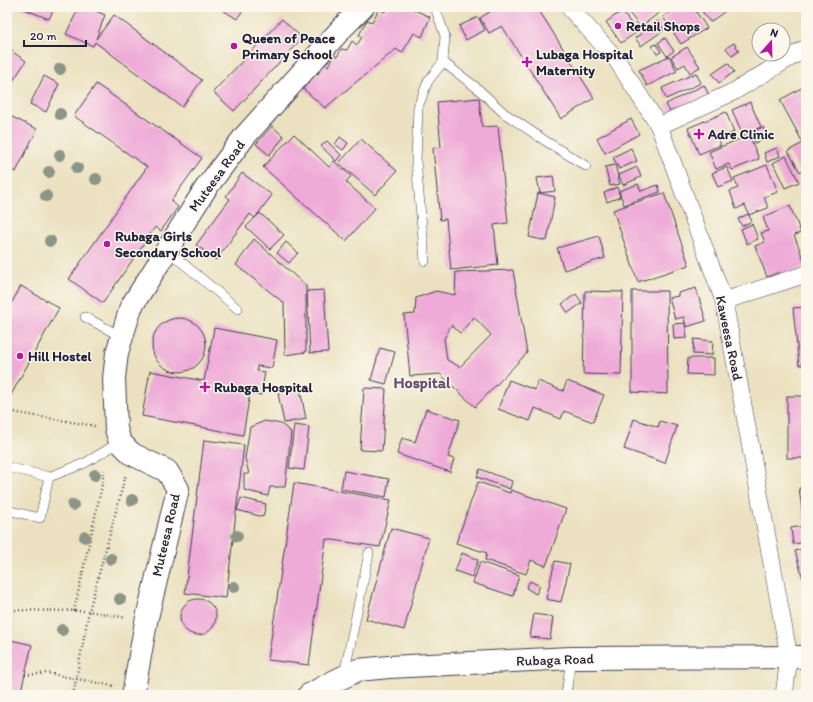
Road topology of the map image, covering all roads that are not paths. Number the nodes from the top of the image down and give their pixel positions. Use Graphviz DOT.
graph roads {
  1 [pos="363,7"];
  2 [pos="435,7"];
  3 [pos="569,7"];
  4 [pos="806,48"];
  5 [pos="443,62"];
  6 [pos="659,126"];
  7 [pos="586,166"];
  8 [pos="167,250"];
  9 [pos="425,261"];
  10 [pos="806,274"];
  11 [pos="724,301"];
  12 [pos="238,309"];
  13 [pos="85,317"];
  14 [pos="122,337"];
  15 [pos="119,444"];
  16 [pos="7,467"];
  17 [pos="49,477"];
  18 [pos="7,510"];
  19 [pos="369,553"];
  20 [pos="798,657"];
  21 [pos="571,658"];
  22 [pos="344,677"];
  23 [pos="134,692"];
  24 [pos="310,695"];
  25 [pos="566,695"];
  26 [pos="784,695"];
  1 -- 8 [label="street, Muteesa Road"];
  2 -- 5 [label="lane"];
  3 -- 6 [label="street, Kaweesa Road"];
  4 -- 6 [label="street"];
  5 -- 7 [label="lane"];
  5 -- 9 [label="lane"];
  6 -- 11 [label="street, Kaweesa Road"];
  8 -- 12 [label="lane"];
  8 -- 14 [label="street, Muteesa Road"];
  10 -- 11 [label="street"];
  11 -- 20 [label="street, Kaweesa Road"];
  13 -- 14 [label="lane"];
  14 -- 15 [label="street, Muteesa Road"];
  15 -- 17 [label="lane"];
  15 -- 23 [label="street, Muteesa Road"];
  16 -- 17 [label="lane"];
  17 -- 18 [label="lane"];
  19 -- 22 [label="lane"];
  20 -- 21 [label="street, Rubaga Road"];
  20 -- 26 [label="street, Kaweesa Road"];
  21 -- 22 [label="street, Rubaga Road"];
  21 -- 25 [label="lane"];
  22 -- 24 [label="street, Rubaga Road"];
}
